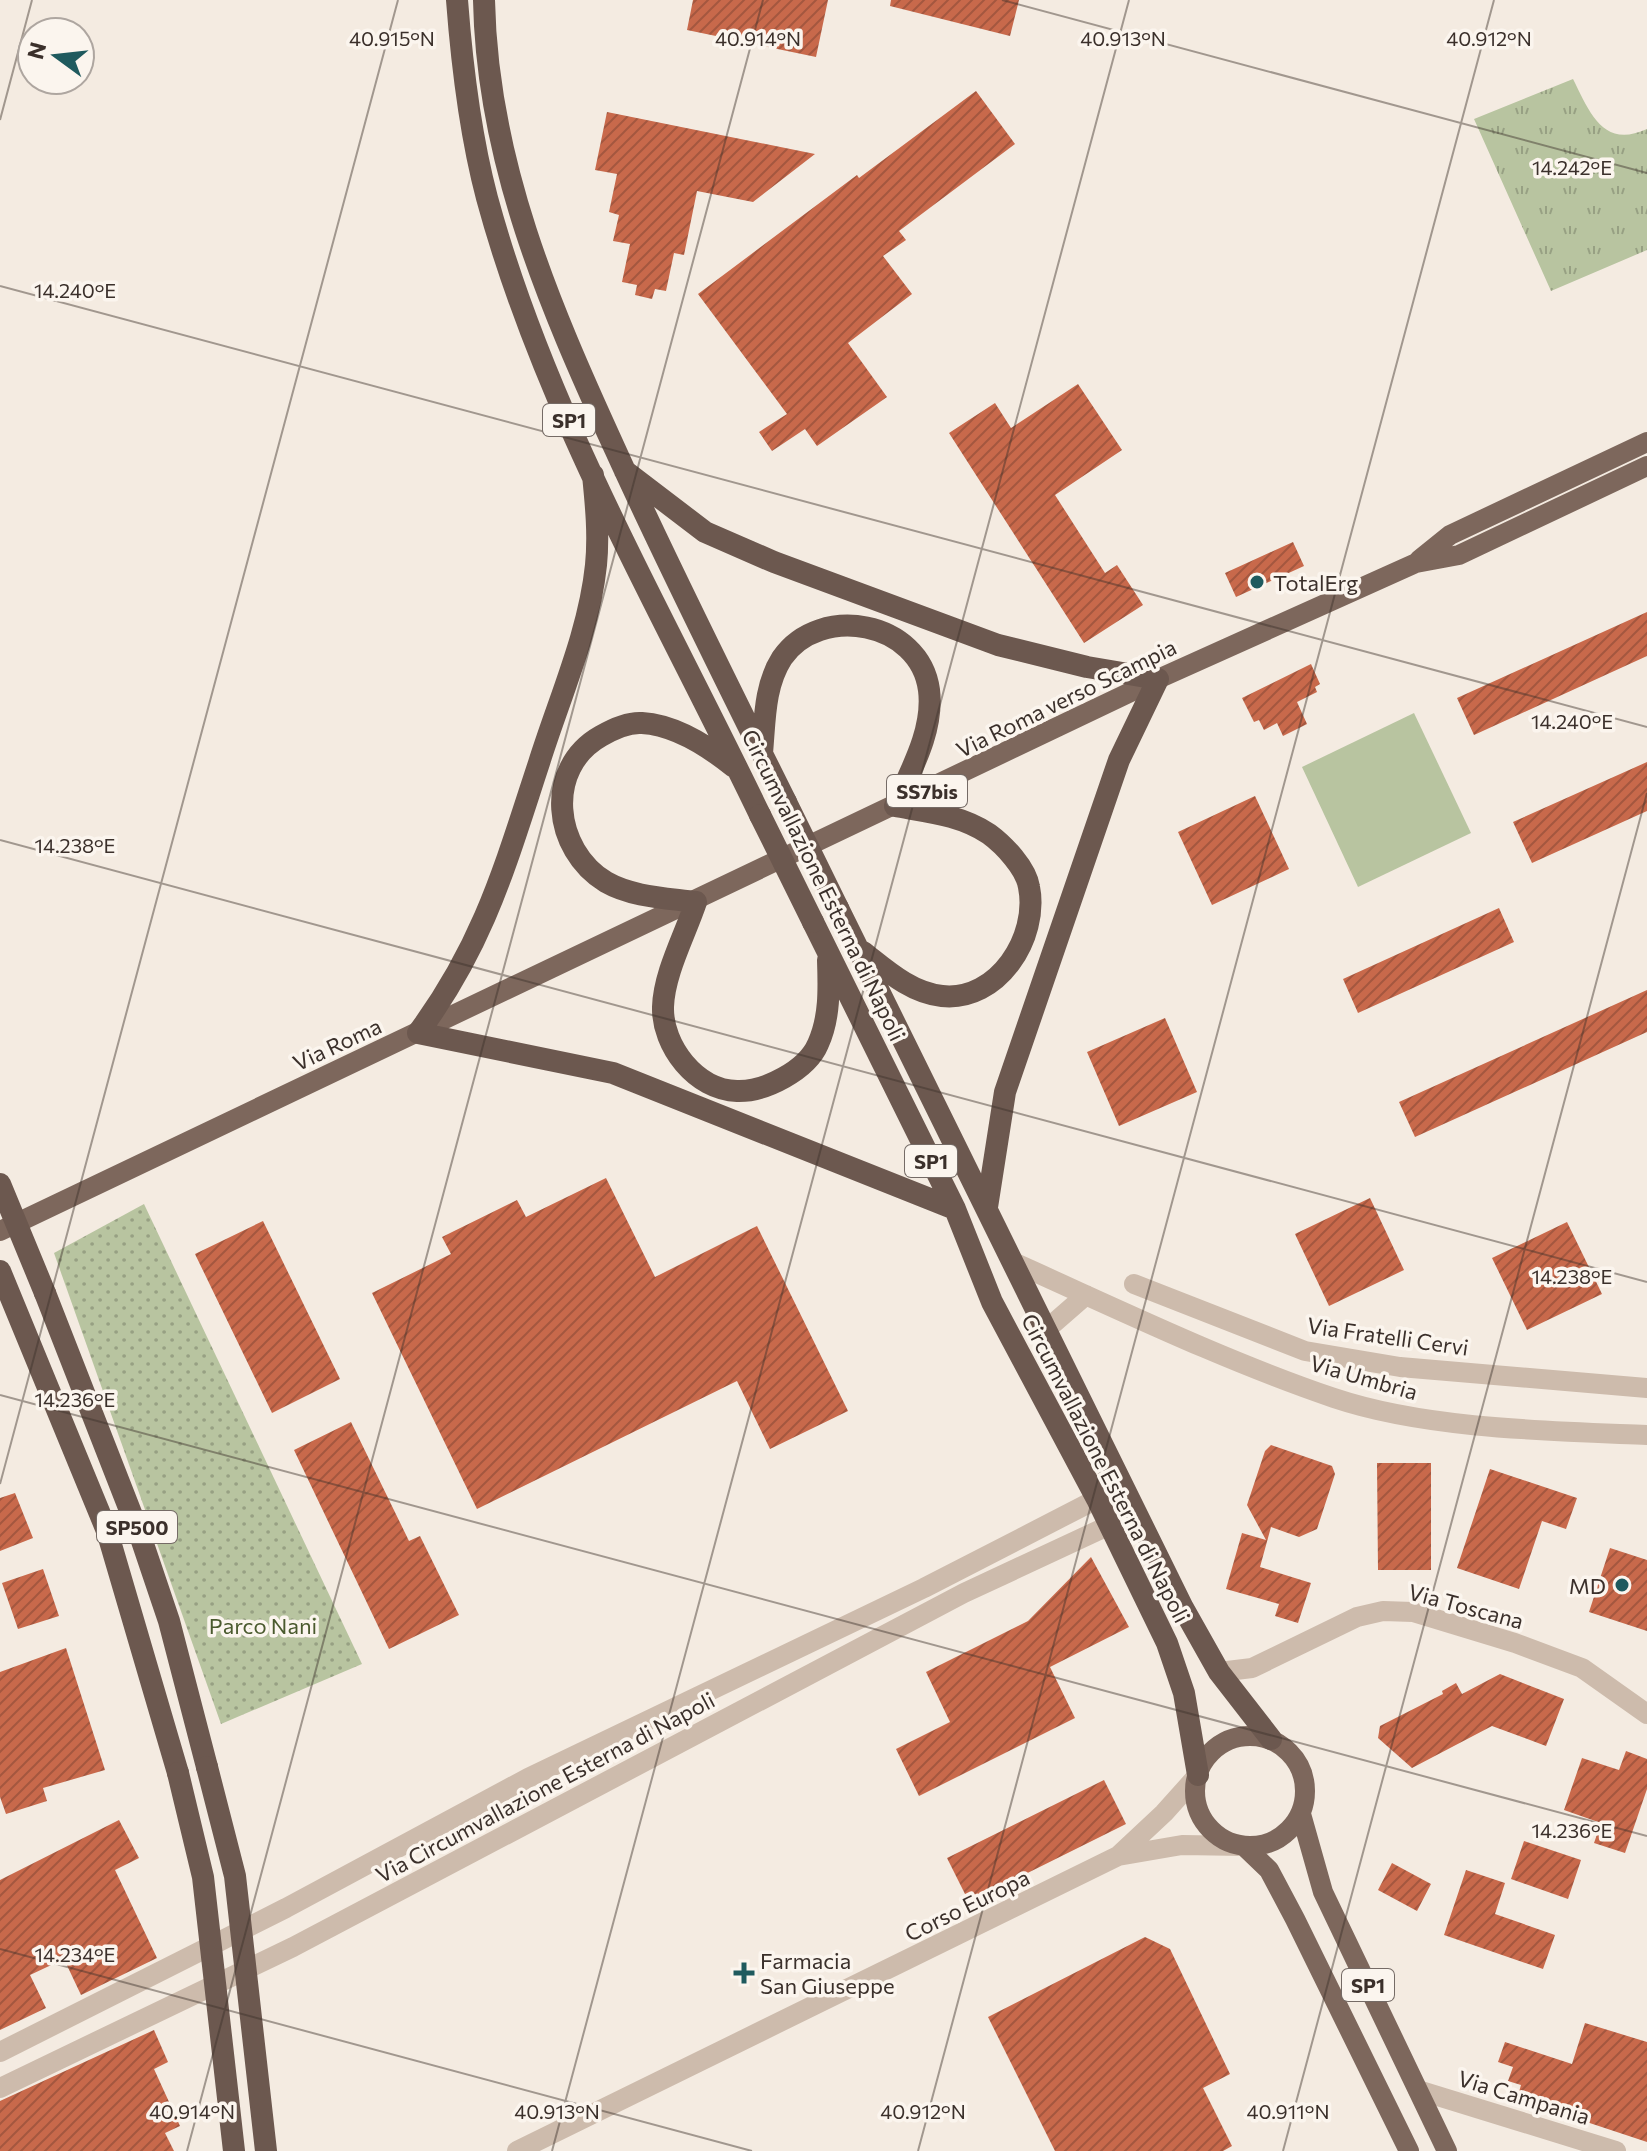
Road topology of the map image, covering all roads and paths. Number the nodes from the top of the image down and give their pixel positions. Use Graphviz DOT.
graph roads {
  1 [pos="457,0"];
  2 [pos="484,0"];
  3 [pos="1647,442"];
  4 [pos="1647,466"];
  5 [pos="625,471"];
  6 [pos="593,475"];
  7 [pos="1416,563"];
  8 [pos="1158,679"];
  9 [pos="762,754"];
  10 [pos="738,770"];
  11 [pos="895,806"];
  12 [pos="696,902"];
  13 [pos="857,947"];
  14 [pos="828,952"];
  15 [pos="418,1033"];
  16 [pos="0,1184"];
  17 [pos="987,1207"];
  18 [pos="955,1209"];
  19 [pos="0,1231"];
  20 [pos="1015,1263"];
  21 [pos="0,1271"];
  22 [pos="1134,1284"];
  23 [pos="1086,1295"];
  24 [pos="1047,1329"];
  25 [pos="1647,1388"];
  26 [pos="1647,1435"];
  27 [pos="1097,1499"];
  28 [pos="1110,1525"];
  29 [pos="1219,1672"];
  30 [pos="1647,1714"];
  31 [pos="1271,1739"];
  32 [pos="1198,1775"];
  33 [pos="1301,1814"];
  34 [pos="1244,1846"];
  35 [pos="1118,1856"];
  36 [pos="0,2052"];
  37 [pos="0,2088"];
  38 [pos="1418,2090"];
  39 [pos="234,2151"];
  40 [pos="266,2151"];
  41 [pos="517,2151"];
  42 [pos="1409,2151"];
  43 [pos="1447,2151"];
  44 [pos="1616,2151"];
  1 -- 6 [label="highway, Circumvallazione Esterna di Napoli / SP1"];
  2 -- 5 [label="highway, Circumvallazione Esterna di Napoli / SP1"];
  3 -- 7 [label="main road, Via Roma verso Scampia"];
  4 -- 7 [label="main road, Via Roma verso Scampia"];
  5 -- 8 [label="highway"];
  5 -- 9 [label="highway, Circumvallazione Esterna di Napoli / SP1"];
  6 -- 10 [label="highway, Circumvallazione Esterna di Napoli / SP1"];
  6 -- 15 [label="highway"];
  7 -- 8 [label="main road, Via Roma verso Scampia / SS7bis"];
  8 -- 11 [label="main road, Via Roma verso Scampia / SS7bis"];
  8 -- 17 [label="highway"];
  9 -- 11 [label="highway"];
  9 -- 13 [label="highway, Circumvallazione Esterna di Napoli / SP1, bridge"];
  10 -- 12 [label="highway"];
  10 -- 14 [label="highway, Circumvallazione Esterna di Napoli / SP1, bridge"];
  11 -- 12 [label="main road, Via Roma verso Scampia / SS7bis"];
  11 -- 13 [label="highway"];
  12 -- 14 [label="highway"];
  12 -- 15 [label="main road, Via Roma"];
  13 -- 17 [label="highway, Circumvallazione Esterna di Napoli / SP1"];
  14 -- 18 [label="highway, Circumvallazione Esterna di Napoli / SP1"];
  15 -- 18 [label="highway"];
  15 -- 19 [label="main road, Via Roma"];
  16 -- 40 [label="highway, SP500, bridge"];
  17 -- 20 [label="highway, Circumvallazione Esterna di Napoli / SP1"];
  18 -- 27 [label="highway, Circumvallazione Esterna di Napoli / SP1"];
  20 -- 23 [label="street, Via Umbria"];
  20 -- 24 [label="highway, Circumvallazione Esterna di Napoli / SP1"];
  21 -- 39 [label="highway, SP500, bridge"];
  22 -- 25 [label="street, Via Fratelli Cervi"];
  23 -- 24 [label="street"];
  23 -- 26 [label="street, Via Umbria"];
  24 -- 29 [label="highway, Circumvallazione Esterna di Napoli / SP1"];
  27 -- 28 [label="highway, Circumvallazione Esterna di Napoli / SP1"];
  27 -- 36 [label="street, Via Circumvallazione Esterna di Napoli"];
  28 -- 32 [label="highway, Circumvallazione Esterna di Napoli / SP1"];
  28 -- 37 [label="street, Via Circumvallazione Esterna di Napoli"];
  29 -- 30 [label="street, Via Toscana"];
  29 -- 31 [label="highway, Circumvallazione Esterna di Napoli / SP1"];
  31 -- 32 [label="main road"];
  31 -- 33 [label="main road"];
  32 -- 34 [label="main road"];
  32 -- 35 [label="street, Corso Europa"];
  33 -- 34 [label="main road"];
  33 -- 38 [label="main road, SP1"];
  34 -- 35 [label="street"];
  34 -- 42 [label="main road, SP1"];
  35 -- 41 [label="street, Corso Europa"];
  38 -- 43 [label="main road, SP1"];
  38 -- 44 [label="street, Via Campania"];
}
